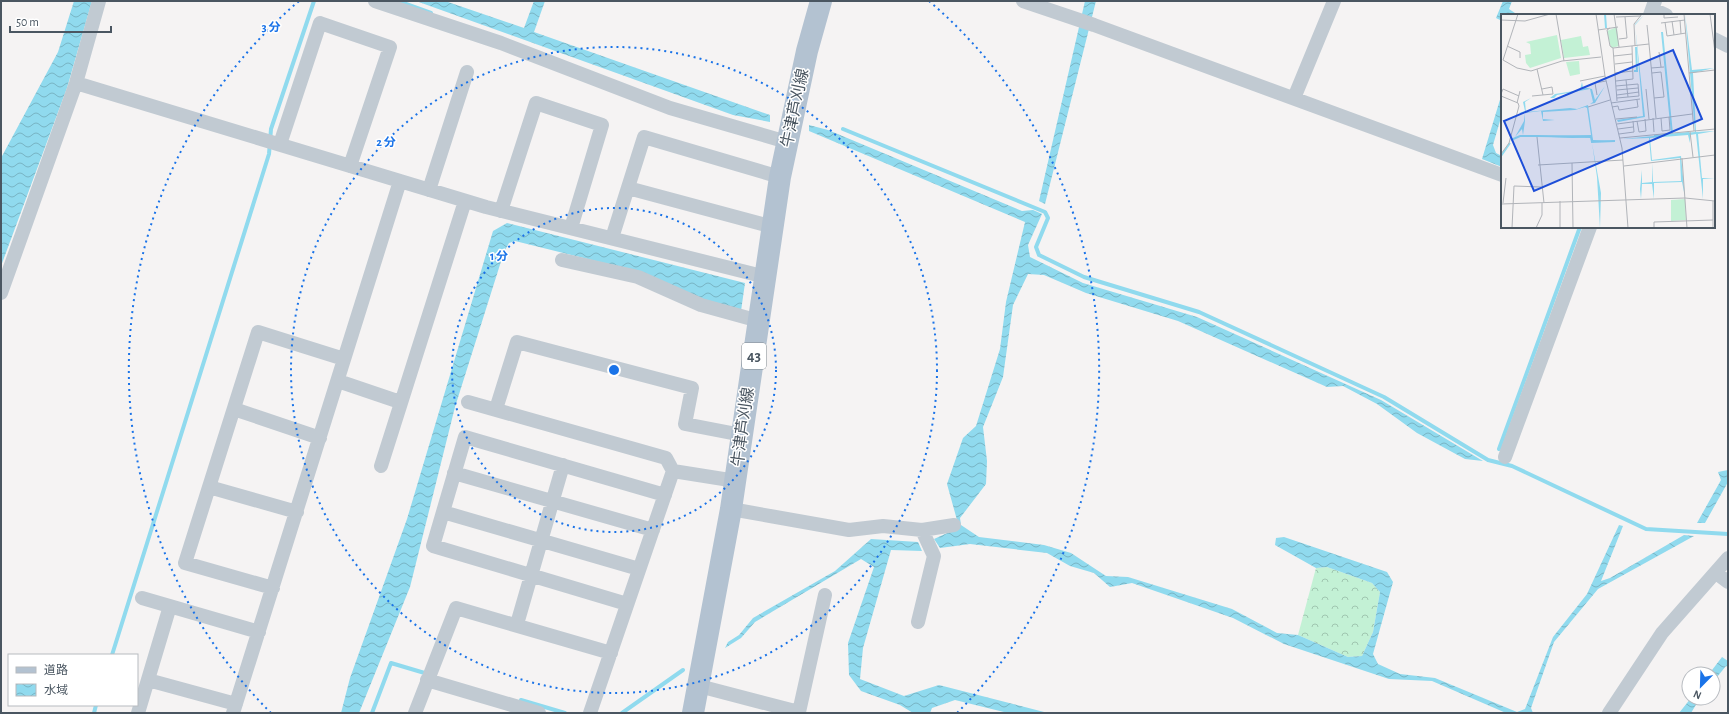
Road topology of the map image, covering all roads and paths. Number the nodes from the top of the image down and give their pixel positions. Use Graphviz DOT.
graph roads {
  1 [pos="99,1"];
  2 [pos="375,1"];
  3 [pos="821,1"];
  4 [pos="1023,1"];
  5 [pos="1334,1"];
  6 [pos="1715,40"];
  7 [pos="1728,46"];
  8 [pos="467,72"];
  9 [pos="76,83"];
  10 [pos="1294,98"];
  11 [pos="273,142"];
  12 [pos="787,142"];
  13 [pos="350,166"];
  14 [pos="1501,174"];
  15 [pos="780,177"];
  16 [pos="400,181"];
  17 [pos="628,188"];
  18 [pos="429,190"];
  19 [pos="465,201"];
  20 [pos="501,211"];
  21 [pos="773,227"];
  22 [pos="571,228"];
  23 [pos="1590,228"];
  24 [pos="612,238"];
  25 [pos="562,260"];
  26 [pos="766,277"];
  27 [pos="1,293"];
  28 [pos="759,321"];
  29 [pos="344,359"];
  30 [pos="338,381"];
  31 [pos="400,402"];
  32 [pos="468,402"];
  33 [pos="234,409"];
  34 [pos="496,409"];
  35 [pos="742,435"];
  36 [pos="320,438"];
  37 [pos="1505,457"];
  38 [pos="563,465"];
  39 [pos="381,466"];
  40 [pos="673,471"];
  41 [pos="454,473"];
  42 [pos="736,482"];
  43 [pos="209,486"];
  44 [pos="665,495"];
  45 [pos="553,500"];
  46 [pos="731,509"];
  47 [pos="297,512"];
  48 [pos="443,512"];
  49 [pos="954,525"];
  50 [pos="653,530"];
  51 [pos="922,530"];
  52 [pos="542,541"];
  53 [pos="1728,558"];
  54 [pos="639,569"];
  55 [pos="1716,573"];
  56 [pos="532,576"];
  57 [pos="1728,582"];
  58 [pos="273,588"];
  59 [pos="825,595"];
  60 [pos="142,598"];
  61 [pos="627,604"];
  62 [pos="170,606"];
  63 [pos="918,622"];
  64 [pos="518,624"];
  65 [pos="259,632"];
  66 [pos="611,653"];
  67 [pos="429,676"];
  68 [pos="148,680"];
  69 [pos="699,686"];
  70 [pos="235,708"];
  71 [pos="138,713"];
  72 [pos="415,713"];
  73 [pos="539,713"];
  74 [pos="590,713"];
  75 [pos="693,713"];
  76 [pos="1609,713"];
  1 -- 9 [label="street"];
  2 -- 12 [label="street"];
  3 -- 12 [label="main road, 牛津芦刈線 / 43"];
  4 -- 10 [label="street"];
  5 -- 10 [label="street"];
  6 -- 7 [label="street"];
  8 -- 18 [label="street"];
  9 -- 11 [label="street"];
  9 -- 27 [label="street"];
  10 -- 14 [label="street"];
  11 -- 13 [label="street"];
  11 -- 13 [label="street"];
  12 -- 15 [label="main road, 牛津芦刈線 / 43"];
  13 -- 16 [label="street"];
  15 -- 17 [label="street"];
  15 -- 21 [label="main road, 牛津芦刈線 / 43"];
  16 -- 18 [label="street"];
  16 -- 29 [label="street"];
  17 -- 21 [label="street"];
  17 -- 24 [label="street"];
  18 -- 19 [label="street"];
  19 -- 20 [label="street"];
  19 -- 31 [label="street"];
  20 -- 22 [label="street"];
  20 -- 22 [label="street"];
  21 -- 26 [label="main road, 牛津芦刈線 / 43"];
  22 -- 24 [label="street"];
  23 -- 37 [label="street"];
  24 -- 26 [label="street"];
  25 -- 28 [label="street"];
  26 -- 28 [label="main road, 牛津芦刈線 / 43"];
  28 -- 35 [label="main road, 牛津芦刈線 / 43"];
  29 -- 30 [label="street"];
  29 -- 33 [label="street"];
  30 -- 31 [label="street"];
  30 -- 36 [label="street"];
  31 -- 39 [label="street"];
  32 -- 34 [label="street"];
  33 -- 36 [label="street"];
  33 -- 43 [label="street"];
  34 -- 35 [label="street"];
  34 -- 40 [label="street"];
  35 -- 42 [label="main road, 牛津芦刈線 / 43"];
  36 -- 47 [label="street"];
  38 -- 41 [label="street"];
  38 -- 44 [label="street"];
  38 -- 45 [label="street"];
  40 -- 42 [label="street"];
  40 -- 44 [label="street"];
  41 -- 45 [label="street"];
  41 -- 48 [label="street"];
  42 -- 46 [label="main road, 牛津芦刈線 / 43"];
  43 -- 47 [label="street"];
  43 -- 58 [label="street"];
  44 -- 50 [label="street"];
  45 -- 50 [label="street"];
  45 -- 52 [label="street"];
  46 -- 51 [label="street"];
  46 -- 69 [label="main road, 牛津芦刈線 / 43"];
  47 -- 58 [label="street"];
  48 -- 52 [label="street"];
  48 -- 56 [label="street"];
  49 -- 51 [label="street"];
  50 -- 54 [label="street"];
  51 -- 63 [label="street"];
  52 -- 54 [label="street"];
  52 -- 56 [label="street"];
  53 -- 55 [label="street"];
  54 -- 61 [label="street"];
  55 -- 57 [label="street"];
  55 -- 76 [label="street"];
  56 -- 61 [label="street"];
  56 -- 64 [label="street"];
  58 -- 65 [label="street"];
  59 -- 69 [label="street"];
  60 -- 62 [label="street"];
  61 -- 66 [label="street"];
  62 -- 65 [label="street"];
  62 -- 68 [label="street"];
  64 -- 66 [label="street"];
  64 -- 67 [label="street"];
  65 -- 70 [label="street"];
  66 -- 74 [label="street"];
  67 -- 72 [label="street"];
  67 -- 73 [label="street"];
  68 -- 70 [label="street"];
  68 -- 71 [label="street"];
  69 -- 75 [label="main road, 牛津芦刈線 / 43"];
}
